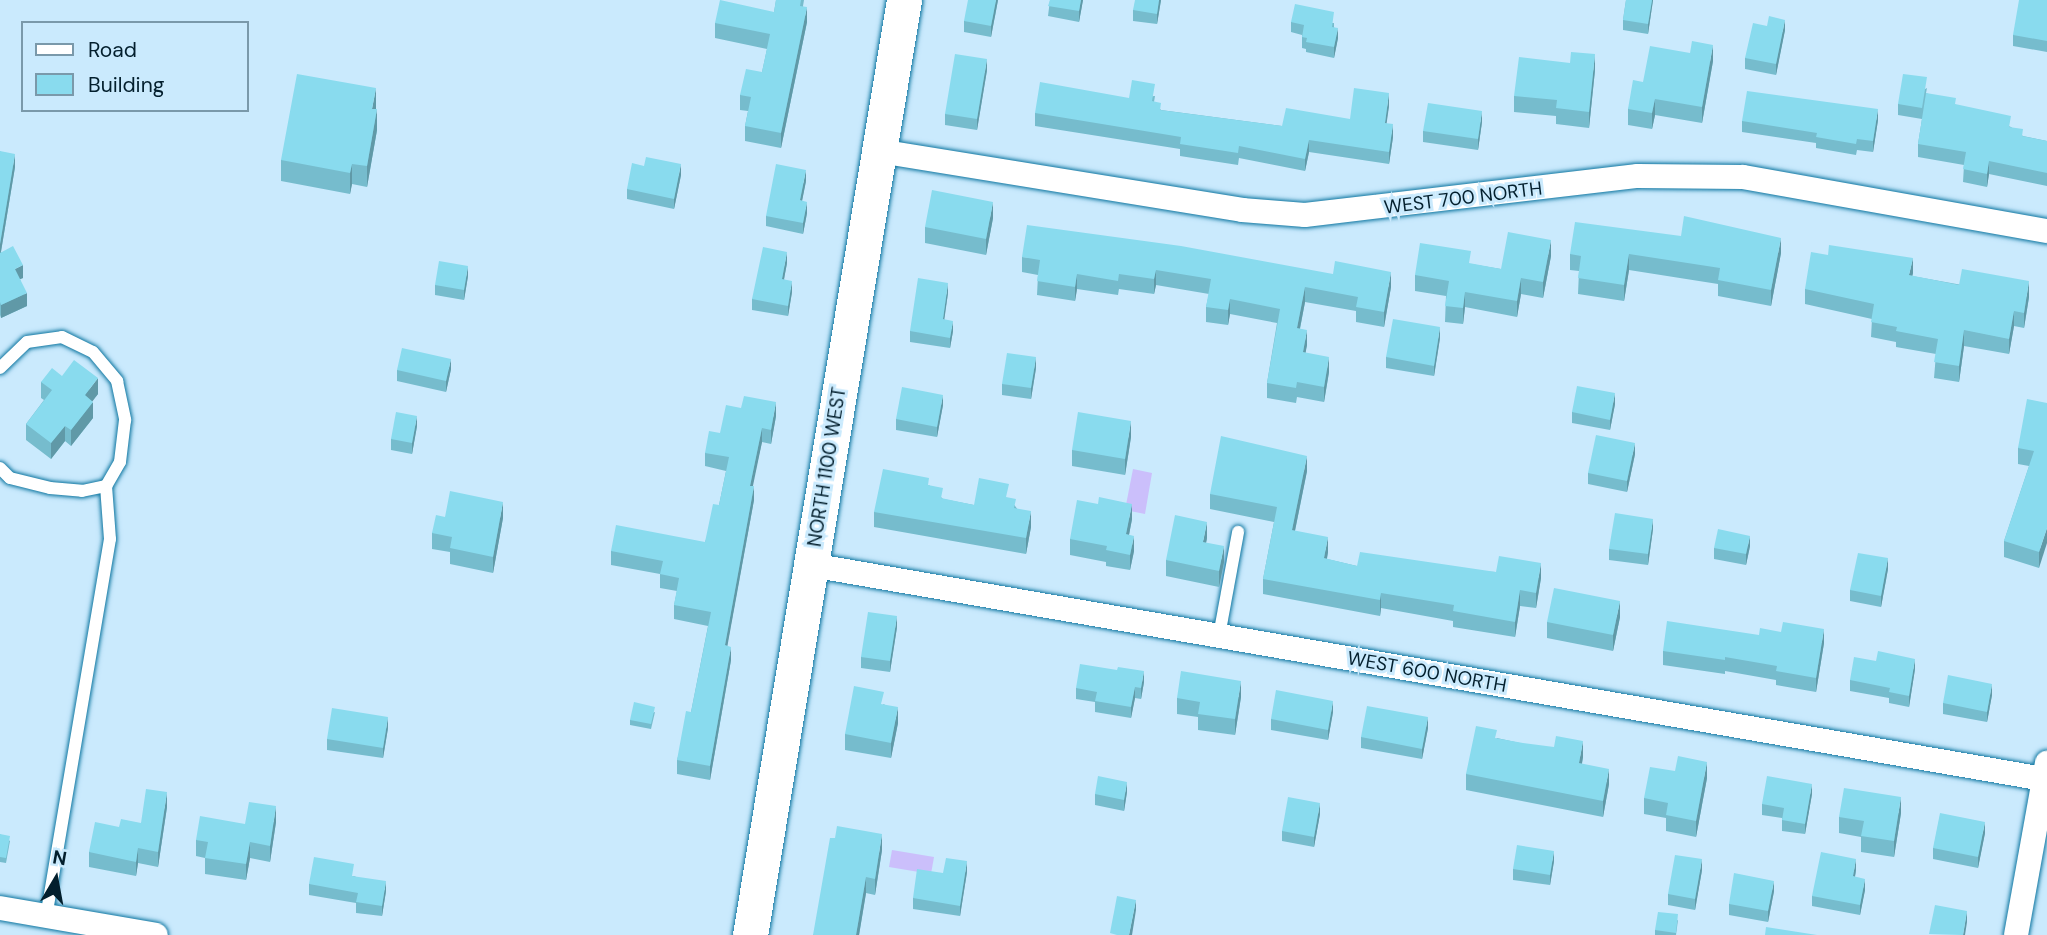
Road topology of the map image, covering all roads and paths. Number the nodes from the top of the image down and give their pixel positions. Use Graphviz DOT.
graph roads {
  1 [pos="904,0"];
  2 [pos="879,151"];
  3 [pos="2047,231"];
  4 [pos="0,368"];
  5 [pos="0,468"];
  6 [pos="106,486"];
  7 [pos="1238,532"];
  8 [pos="811,565"];
  9 [pos="1219,636"];
  10 [pos="2046,771"];
  11 [pos="0,908"];
  12 [pos="46,916"];
  13 [pos="156,935"];
  14 [pos="750,935"];
  15 [pos="2016,935"];
  1 -- 2 [label="street, NORTH 1100 WEST"];
  2 -- 3 [label="street, WEST 700 NORTH"];
  2 -- 8 [label="street, NORTH 1100 WEST"];
  4 -- 6 [label="lane"];
  5 -- 6 [label="lane"];
  6 -- 12 [label="lane"];
  7 -- 9 [label="lane"];
  8 -- 9 [label="street, WEST 600 NORTH"];
  8 -- 14 [label="street, NORTH 1100 WEST"];
  9 -- 10 [label="street, WEST 600 NORTH"];
  10 -- 15 [label="street"];
  11 -- 12 [label="street"];
  12 -- 13 [label="street"];
}
